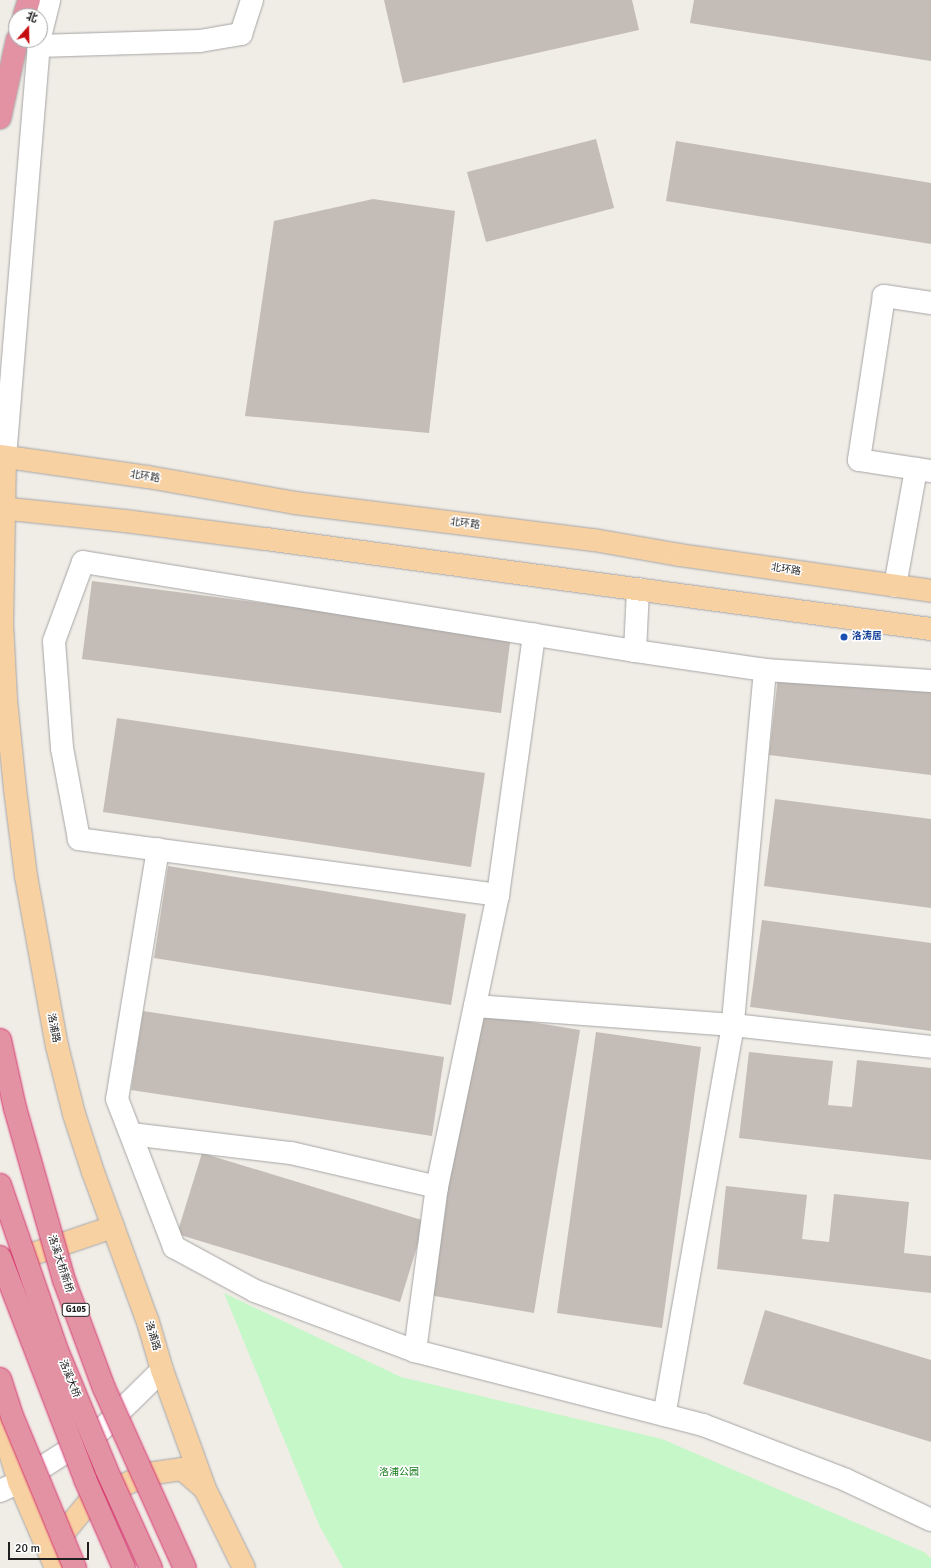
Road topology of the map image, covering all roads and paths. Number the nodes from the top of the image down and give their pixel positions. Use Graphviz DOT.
graph roads {
  1 [pos="252,0"];
  2 [pos="48,41"];
  3 [pos="15,48"];
  4 [pos="38,48"];
  5 [pos="0,118"];
  6 [pos="931,303"];
  7 [pos="2,457"];
  8 [pos="923,470"];
  9 [pos="2,509"];
  10 [pos="895,586"];
  11 [pos="638,589"];
  12 [pos="931,591"];
  13 [pos="931,629"];
  14 [pos="534,634"];
  15 [pos="635,651"];
  16 [pos="765,670"];
  17 [pos="931,681"];
  18 [pos="158,849"];
  19 [pos="498,895"];
  20 [pos="475,1006"];
  21 [pos="733,1025"];
  22 [pos="0,1040"];
  23 [pos="931,1047"];
  24 [pos="130,1134"];
  25 [pos="0,1186"];
  26 [pos="437,1187"];
  27 [pos="113,1227"];
  28 [pos="0,1257"];
  29 [pos="0,1265"];
  30 [pos="415,1351"];
  31 [pos="162,1370"];
  32 [pos="0,1379"];
  33 [pos="664,1415"];
  34 [pos="0,1419"];
  35 [pos="10,1486"];
  36 [pos="205,1489"];
  37 [pos="931,1520"];
  38 [pos="56,1568"];
  39 [pos="75,1568"];
  40 [pos="124,1568"];
  41 [pos="151,1568"];
  42 [pos="185,1568"];
  43 [pos="244,1568"];
  1 -- 2 [label="street"];
  3 -- 5 [label="highway"];
  4 -- 7 [label="street"];
  6 -- 8 [label="street"];
  7 -- 9 [label="main road, 洛浦路"];
  7 -- 10 [label="main road, 北环路"];
  8 -- 10 [label="street"];
  9 -- 11 [label="main road"];
  9 -- 27 [label="main road, 洛浦路"];
  10 -- 12 [label="main road, 北环路"];
  11 -- 13 [label="main road"];
  11 -- 15 [label="street"];
  14 -- 15 [label="street"];
  14 -- 18 [label="street"];
  14 -- 19 [label="street"];
  15 -- 16 [label="street"];
  16 -- 17 [label="street"];
  16 -- 21 [label="street"];
  18 -- 19 [label="street"];
  18 -- 24 [label="street"];
  19 -- 20 [label="street"];
  20 -- 21 [label="street"];
  20 -- 26 [label="street"];
  21 -- 23 [label="street"];
  21 -- 33 [label="street"];
  22 -- 42 [label="highway, 洛溪大桥新桥 / G105, bridge"];
  24 -- 26 [label="street"];
  24 -- 30 [label="street"];
  25 -- 41 [label="highway, 洛溪大桥, bridge"];
  26 -- 30 [label="street"];
  27 -- 29 [label="main road"];
  27 -- 31 [label="main road, 洛浦路"];
  28 -- 40 [label="highway, 洛溪大桥, bridge"];
  30 -- 33 [label="street"];
  31 -- 35 [label="street"];
  31 -- 36 [label="main road, 洛浦路"];
  32 -- 39 [label="highway, bridge"];
  33 -- 37 [label="street"];
  34 -- 35 [label="main road"];
  35 -- 38 [label="main road"];
  36 -- 38 [label="main road"];
  36 -- 43 [label="main road, 洛浦路"];
}
